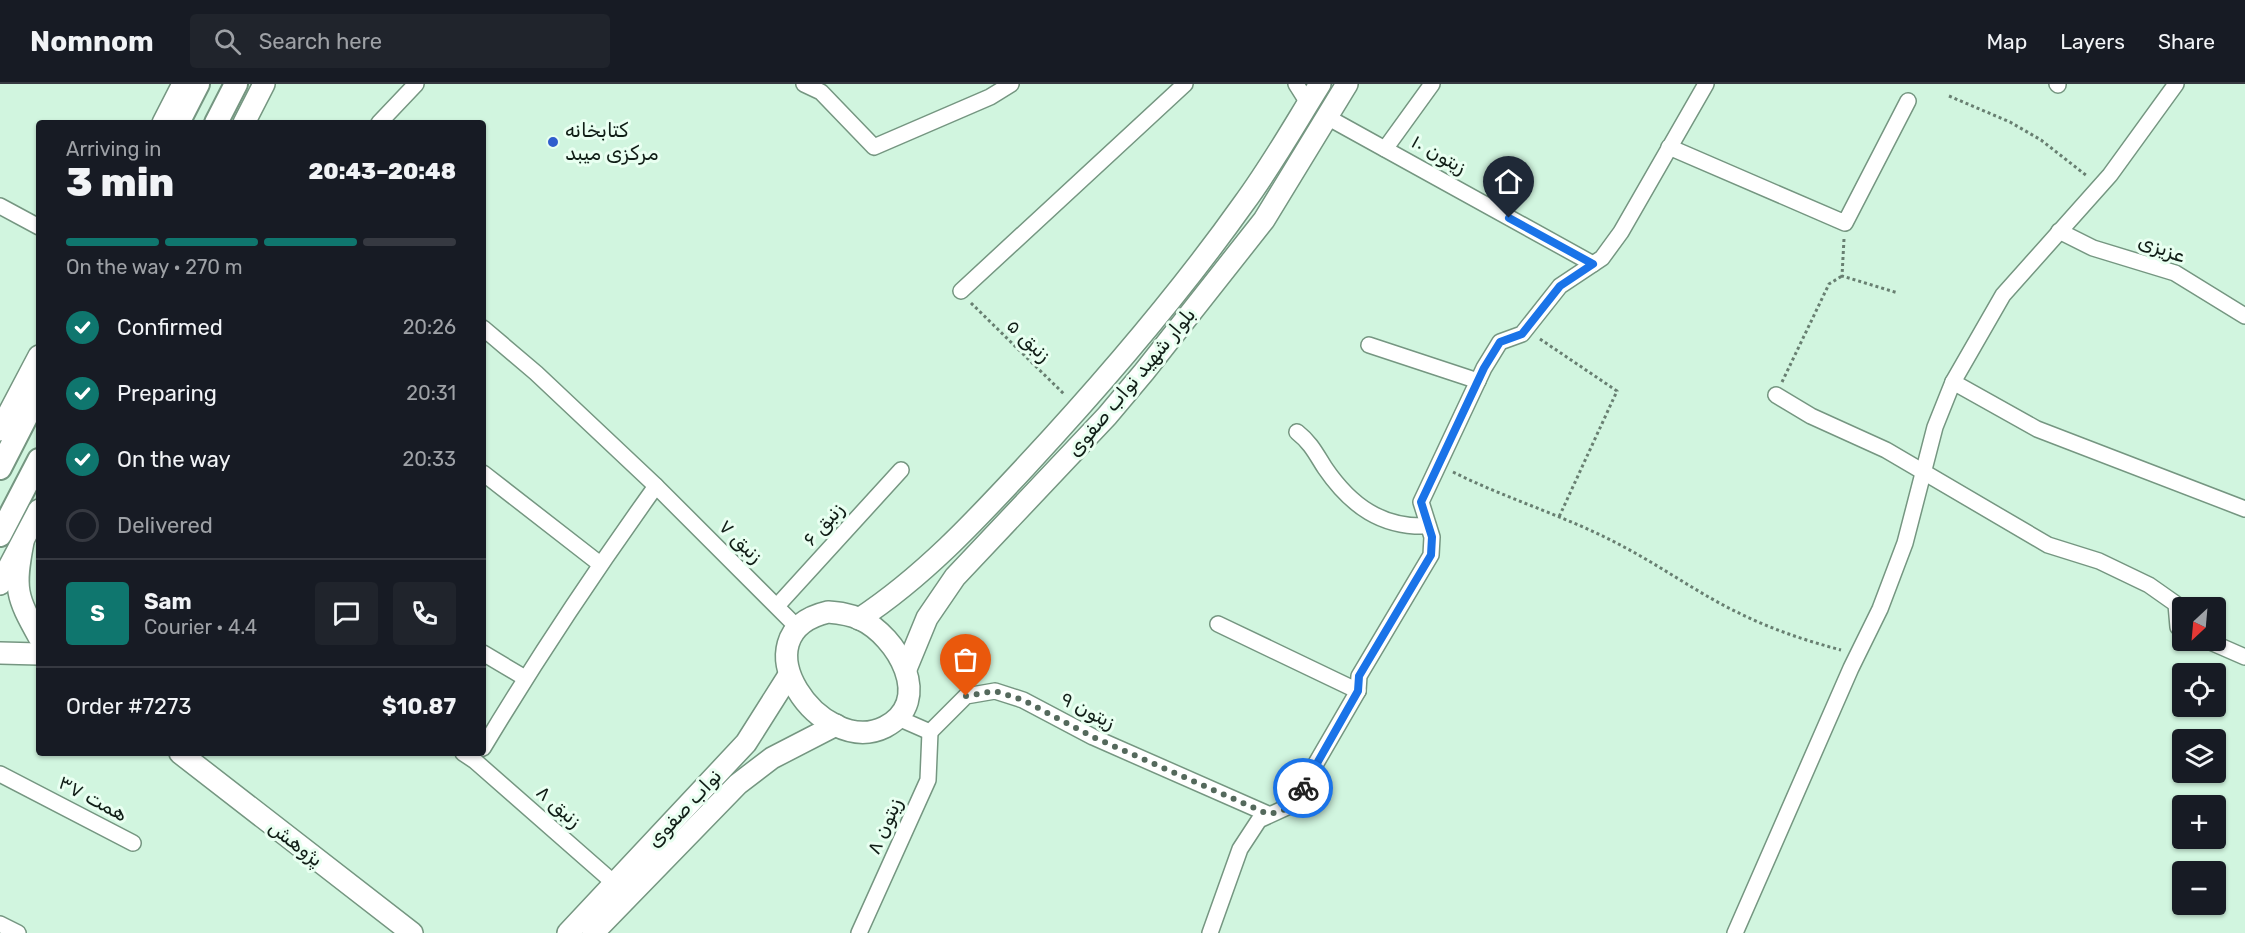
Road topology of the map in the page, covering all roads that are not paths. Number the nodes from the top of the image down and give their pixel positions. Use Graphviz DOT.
graph roads {
  1 [pos="183,84"];
  2 [pos="198,84"];
  3 [pos="236,84"];
  4 [pos="264,84"];
  5 [pos="416,84"];
  6 [pos="804,84"];
  7 [pos="1011,84"];
  8 [pos="1296,84"];
  9 [pos="1320,84"];
  10 [pos="1347,84"];
  11 [pos="1432,84"];
  12 [pos="1706,84"];
  13 [pos="2176,84"];
  14 [pos="1176,87"];
  15 [pos="1908,101"];
  16 [pos="1308,103"];
  17 [pos="1327,117"];
  18 [pos="165,120"];
  19 [pos="180,120"];
  20 [pos="218,120"];
  21 [pos="246,120"];
  22 [pos="382,120"];
  23 [pos="1670,147"];
  24 [pos="1385,148"];
  25 [pos="0,206"];
  26 [pos="36,225"];
  27 [pos="2059,231"];
  28 [pos="1593,264"];
  29 [pos="961,291"];
  30 [pos="2245,316"];
  31 [pos="486,331"];
  32 [pos="1369,345"];
  33 [pos="36,362"];
  34 [pos="1478,381"];
  35 [pos="1953,382"];
  36 [pos="1776,395"];
  37 [pos="36,398"];
  38 [pos="0,430"];
  39 [pos="1297,432"];
  40 [pos="36,466"];
  41 [pos="0,468"];
  42 [pos="901,470"];
  43 [pos="1922,473"];
  44 [pos="486,474"];
  45 [pos="656,486"];
  46 [pos="2245,509"];
  47 [pos="36,516"];
  48 [pos="1428,526"];
  49 [pos="0,535"];
  50 [pos="23,542"];
  51 [pos="600,564"];
  52 [pos="0,584"];
  53 [pos="2172,601"];
  54 [pos="777,606"];
  55 [pos="859,619"];
  56 [pos="1218,624"];
  57 [pos="797,627"];
  58 [pos="36,632"];
  59 [pos="2226,649"];
  60 [pos="0,652"];
  61 [pos="36,654"];
  62 [pos="486,655"];
  63 [pos="2245,657"];
  64 [pos="906,669"];
  65 [pos="789,675"];
  66 [pos="525,678"];
  67 [pos="1358,691"];
  68 [pos="898,718"];
  69 [pos="836,725"];
  70 [pos="930,732"];
  71 [pos="486,737"];
  72 [pos="184,756"];
  73 [pos="477,756"];
  74 [pos="0,774"];
  75 [pos="1268,814"];
  76 [pos="133,843"];
  77 [pos="614,883"];
  78 [pos="0,924"];
  79 [pos="18,933"];
  80 [pos="412,933"];
  81 [pos="568,933"];
  82 [pos="593,933"];
  83 [pos="859,933"];
  84 [pos="1210,933"];
  85 [pos="1735,933"];
  1 -- 18 [label="main road"];
  2 -- 19 [label="main road"];
  3 -- 20 [label="main road"];
  4 -- 21 [label="main road"];
  5 -- 22 [label="street"];
  6 -- 7 [label="street"];
  8 -- 16 [label="street"];
  9 -- 16 [label="main road, بلوار شهید نواب صفوی"];
  10 -- 17 [label="main road, بلوار شهید نواب صفوی"];
  11 -- 24 [label="street"];
  12 -- 23 [label="street"];
  13 -- 27 [label="street"];
  14 -- 29 [label="street"];
  15 -- 23 [label="street"];
  16 -- 55 [label="main road, بلوار شهید نواب صفوی"];
  17 -- 24 [label="street, زیتون ۱۰"];
  17 -- 64 [label="main road, بلوار شهید نواب صفوی"];
  23 -- 28 [label="street"];
  24 -- 28 [label="street, زیتون ۱۰"];
  25 -- 26 [label="street"];
  27 -- 30 [label="street, عزیزی"];
  27 -- 35 [label="street"];
  28 -- 34 [label="street"];
  31 -- 45 [label="street, زنبق ۷"];
  32 -- 34 [label="street"];
  33 -- 38 [label="main road"];
  34 -- 48 [label="street"];
  35 -- 43 [label="street"];
  35 -- 46 [label="street"];
  36 -- 43 [label="street"];
  37 -- 41 [label="main road"];
  39 -- 48 [label="street"];
  40 -- 49 [label="main road"];
  42 -- 54 [label="street, زنبق ۶"];
  43 -- 53 [label="street"];
  43 -- 85 [label="street"];
  44 -- 51 [label="street"];
  45 -- 51 [label="street"];
  45 -- 54 [label="street, زنبق ۷"];
  47 -- 50 [label="main road"];
  48 -- 67 [label="street"];
  50 -- 52 [label="main road"];
  50 -- 58 [label="main road"];
  51 -- 66 [label="street"];
  54 -- 57 [label="street, زنبق ۷"];
  55 -- 57 [label="main road"];
  55 -- 64 [label="main road"];
  56 -- 67 [label="street"];
  57 -- 65 [label="main road"];
  59 -- 63 [label="street"];
  60 -- 61 [label="main road"];
  62 -- 66 [label="street"];
  64 -- 68 [label="main road"];
  65 -- 69 [label="main road"];
  65 -- 77 [label="main road, نواب صفوی"];
  66 -- 71 [label="street"];
  67 -- 75 [label="street"];
  68 -- 69 [label="main road"];
  68 -- 70 [label="street"];
  69 -- 82 [label="main road, نواب صفوی"];
  70 -- 75 [label="street, زیتون ۹"];
  70 -- 83 [label="street, زیتون ۸"];
  72 -- 80 [label="main road, پژوهش"];
  73 -- 77 [label="street, زنبق ۸"];
  74 -- 76 [label="street, همت ۳۷"];
  75 -- 84 [label="street"];
  77 -- 81 [label="main road, نواب صفوی"];
  78 -- 79 [label="street"];
}
